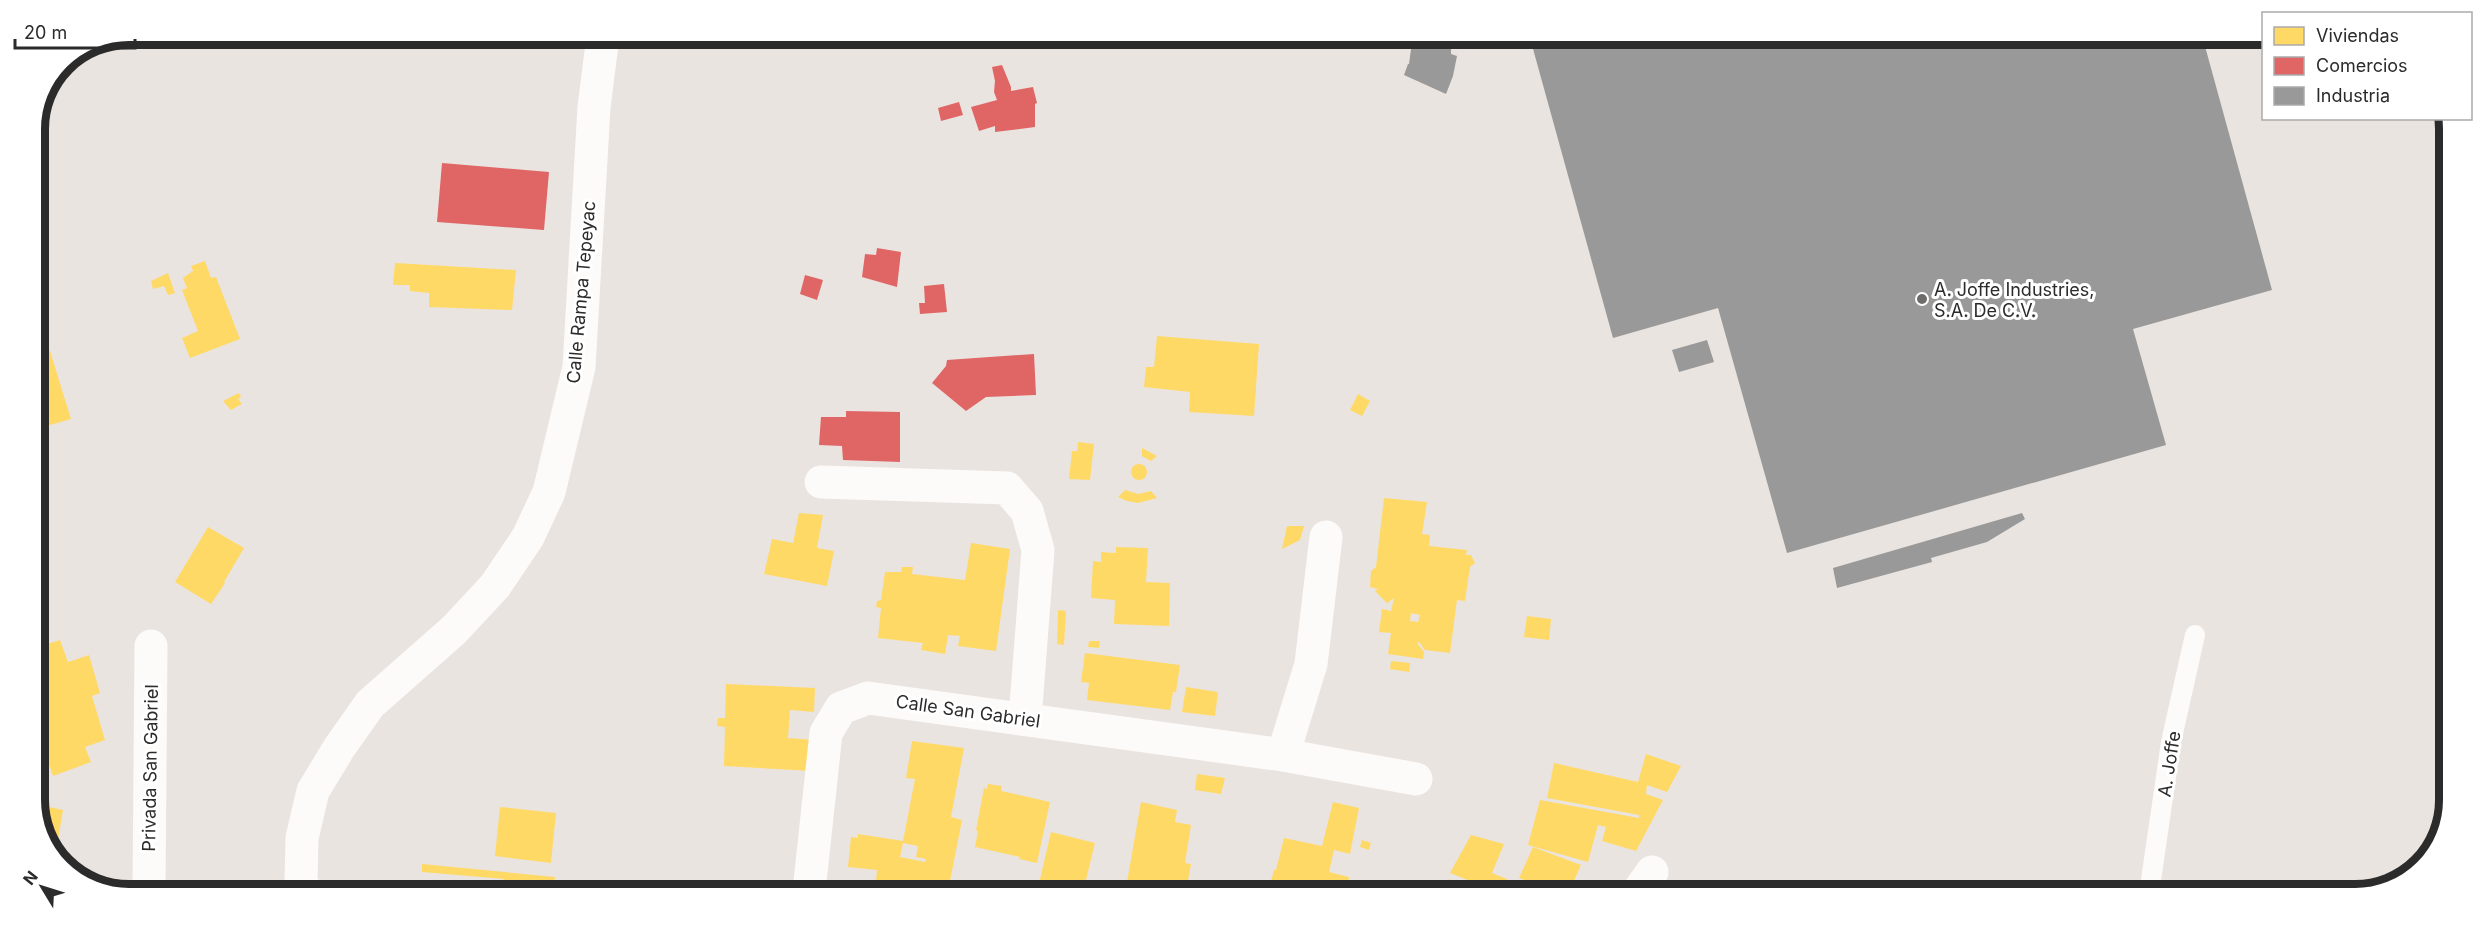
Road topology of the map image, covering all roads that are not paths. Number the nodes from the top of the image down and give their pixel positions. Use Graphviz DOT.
graph roads {
  1 [pos="602,45"];
  2 [pos="821,482"];
  3 [pos="1326,537"];
  4 [pos="2195,635"];
  5 [pos="151,646"];
  6 [pos="1025,719"];
  7 [pos="1283,754"];
  8 [pos="1416,779"];
  9 [pos="149,884"];
  10 [pos="303,884"];
  11 [pos="810,884"];
  12 [pos="2151,884"];
  1 -- 10 [label="street, Calle Rampa Tepeyac"];
  2 -- 6 [label="street"];
  3 -- 7 [label="street"];
  4 -- 12 [label="lane, A. Joffe"];
  5 -- 9 [label="street, Privada San Gabriel"];
  6 -- 7 [label="street, Calle San Gabriel"];
  6 -- 11 [label="street, Calle San Gabriel"];
  7 -- 8 [label="street, Calle San Gabriel"];
}
